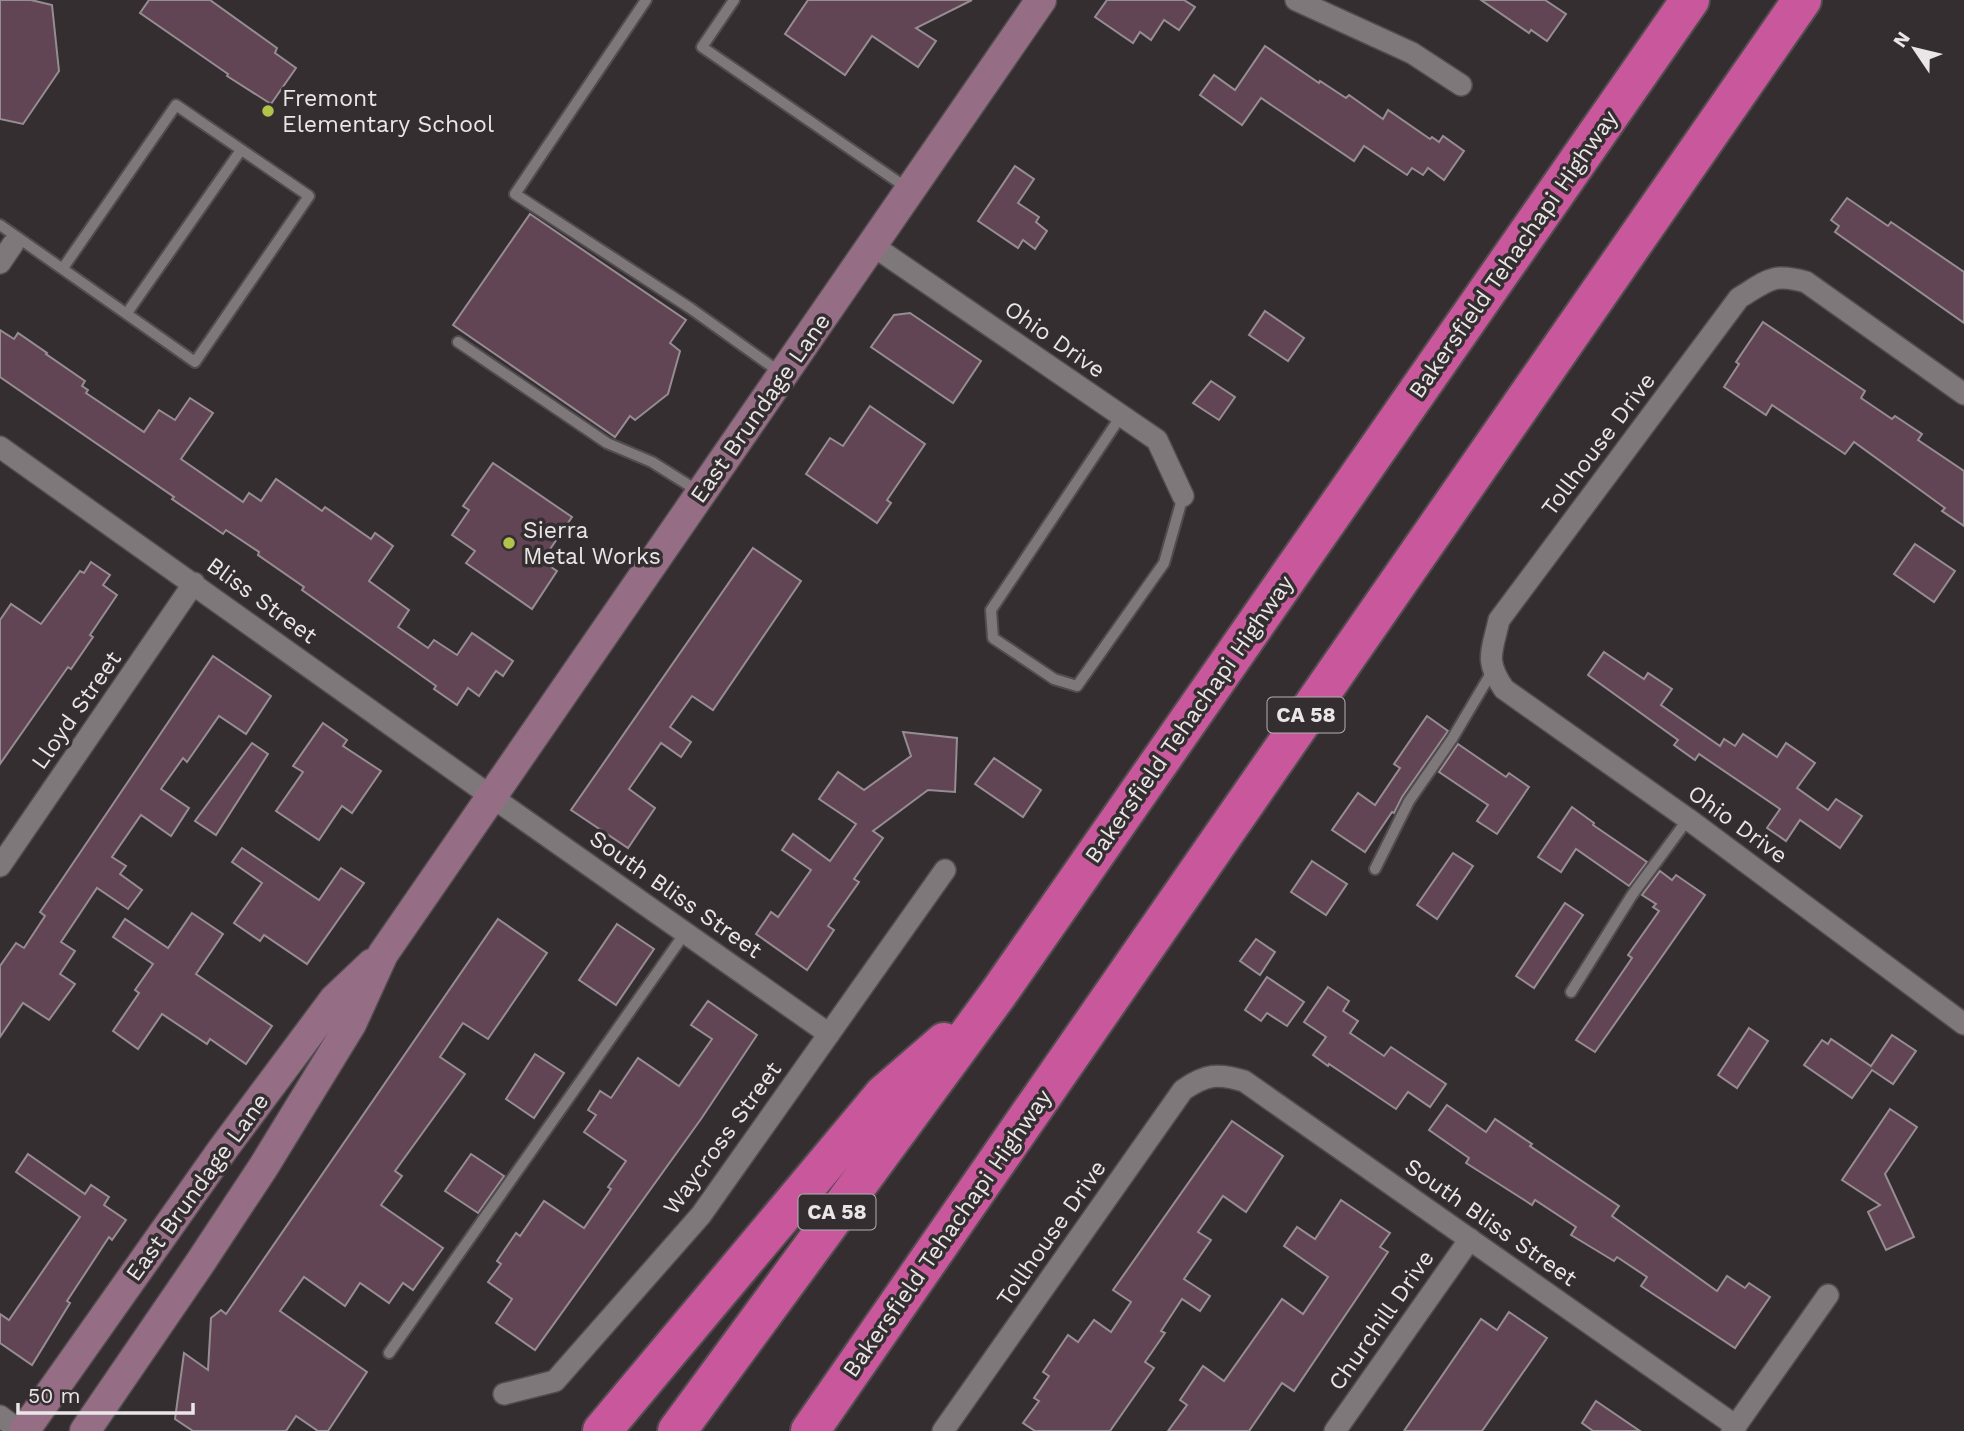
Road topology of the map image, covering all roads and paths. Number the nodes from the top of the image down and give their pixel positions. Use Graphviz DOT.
graph roads {
  1 [pos="646,0"];
  2 [pos="734,0"];
  3 [pos="1041,0"];
  4 [pos="1296,0"];
  5 [pos="1690,0"];
  6 [pos="1802,0"];
  7 [pos="1461,85"];
  8 [pos="242,150"];
  9 [pos="909,189"];
  10 [pos="0,225"];
  11 [pos="13,244"];
  12 [pos="872,245"];
  13 [pos="0,263"];
  14 [pos="63,268"];
  15 [pos="127,313"];
  16 [pos="458,342"];
  17 [pos="783,375"];
  18 [pos="1964,394"];
  19 [pos="1121,416"];
  20 [pos="0,447"];
  21 [pos="701,493"];
  22 [pos="1183,496"];
  23 [pos="194,583"];
  24 [pos="1491,665"];
  25 [pos="492,797"];
  26 [pos="1688,819"];
  27 [pos="0,866"];
  28 [pos="1375,869"];
  29 [pos="945,870"];
  30 [pos="685,933"];
  31 [pos="383,954"];
  32 [pos="1571,992"];
  33 [pos="998,994"];
  34 [pos="1964,1024"];
  35 [pos="830,1034"];
  36 [pos="1211,1076"];
  37 [pos="1050,1084"];
  38 [pos="1469,1238"];
  39 [pos="1828,1294"];
  40 [pos="389,1353"];
  41 [pos="505,1394"];
  42 [pos="0,1416"];
  43 [pos="1734,1428"];
  44 [pos="22,1431"];
  45 [pos="85,1431"];
  46 [pos="602,1431"];
  47 [pos="677,1431"];
  48 [pos="810,1431"];
  49 [pos="843,1431"];
  50 [pos="943,1431"];
  51 [pos="1335,1431"];
  1 -- 17 [label="lane"];
  2 -- 9 [label="lane"];
  3 -- 9 [label="main road, East Brundage Lane"];
  4 -- 7 [label="street"];
  5 -- 33 [label="highway, Bakersfield Tehachapi Highway / CA 58"];
  6 -- 37 [label="highway, Bakersfield Tehachapi Highway / CA 58"];
  8 -- 14 [label="lane"];
  8 -- 15 [label="lane"];
  8 -- 15 [label="lane"];
  9 -- 12 [label="main road, East Brundage Lane"];
  10 -- 14 [label="lane"];
  11 -- 13 [label="street"];
  12 -- 17 [label="main road, East Brundage Lane"];
  12 -- 19 [label="street, Ohio Drive"];
  14 -- 15 [label="lane"];
  16 -- 21 [label="lane"];
  17 -- 21 [label="main road, East Brundage Lane"];
  18 -- 24 [label="street, Tollhouse Drive"];
  19 -- 22 [label="street, Ohio Drive"];
  19 -- 22 [label="lane"];
  20 -- 23 [label="street, Bliss Street"];
  21 -- 25 [label="main road, East Brundage Lane"];
  23 -- 25 [label="street, Bliss Street"];
  23 -- 27 [label="street, Lloyd Street"];
  24 -- 26 [label="street, Ohio Drive"];
  24 -- 28 [label="lane"];
  25 -- 30 [label="street, South Bliss Street"];
  25 -- 31 [label="main road, East Brundage Lane"];
  26 -- 32 [label="lane"];
  26 -- 34 [label="street, Ohio Drive"];
  29 -- 35 [label="street, Waycross Street"];
  30 -- 35 [label="street, South Bliss Street"];
  30 -- 40 [label="lane"];
  31 -- 44 [label="main road, East Brundage Lane"];
  31 -- 45 [label="main road, East Brundage Lane"];
  33 -- 46 [label="highway"];
  33 -- 47 [label="highway, Bakersfield Tehachapi Highway / CA 58"];
  35 -- 41 [label="street, Waycross Street"];
  36 -- 38 [label="street, South Bliss Street"];
  36 -- 50 [label="street, Tollhouse Drive"];
  37 -- 48 [label="highway, Bakersfield Tehachapi Highway / CA 58"];
  37 -- 49 [label="highway"];
  38 -- 43 [label="street, South Bliss Street"];
  38 -- 51 [label="street, Churchill Drive"];
  39 -- 43 [label="street"];
  42 -- 44 [label="street"];
}
